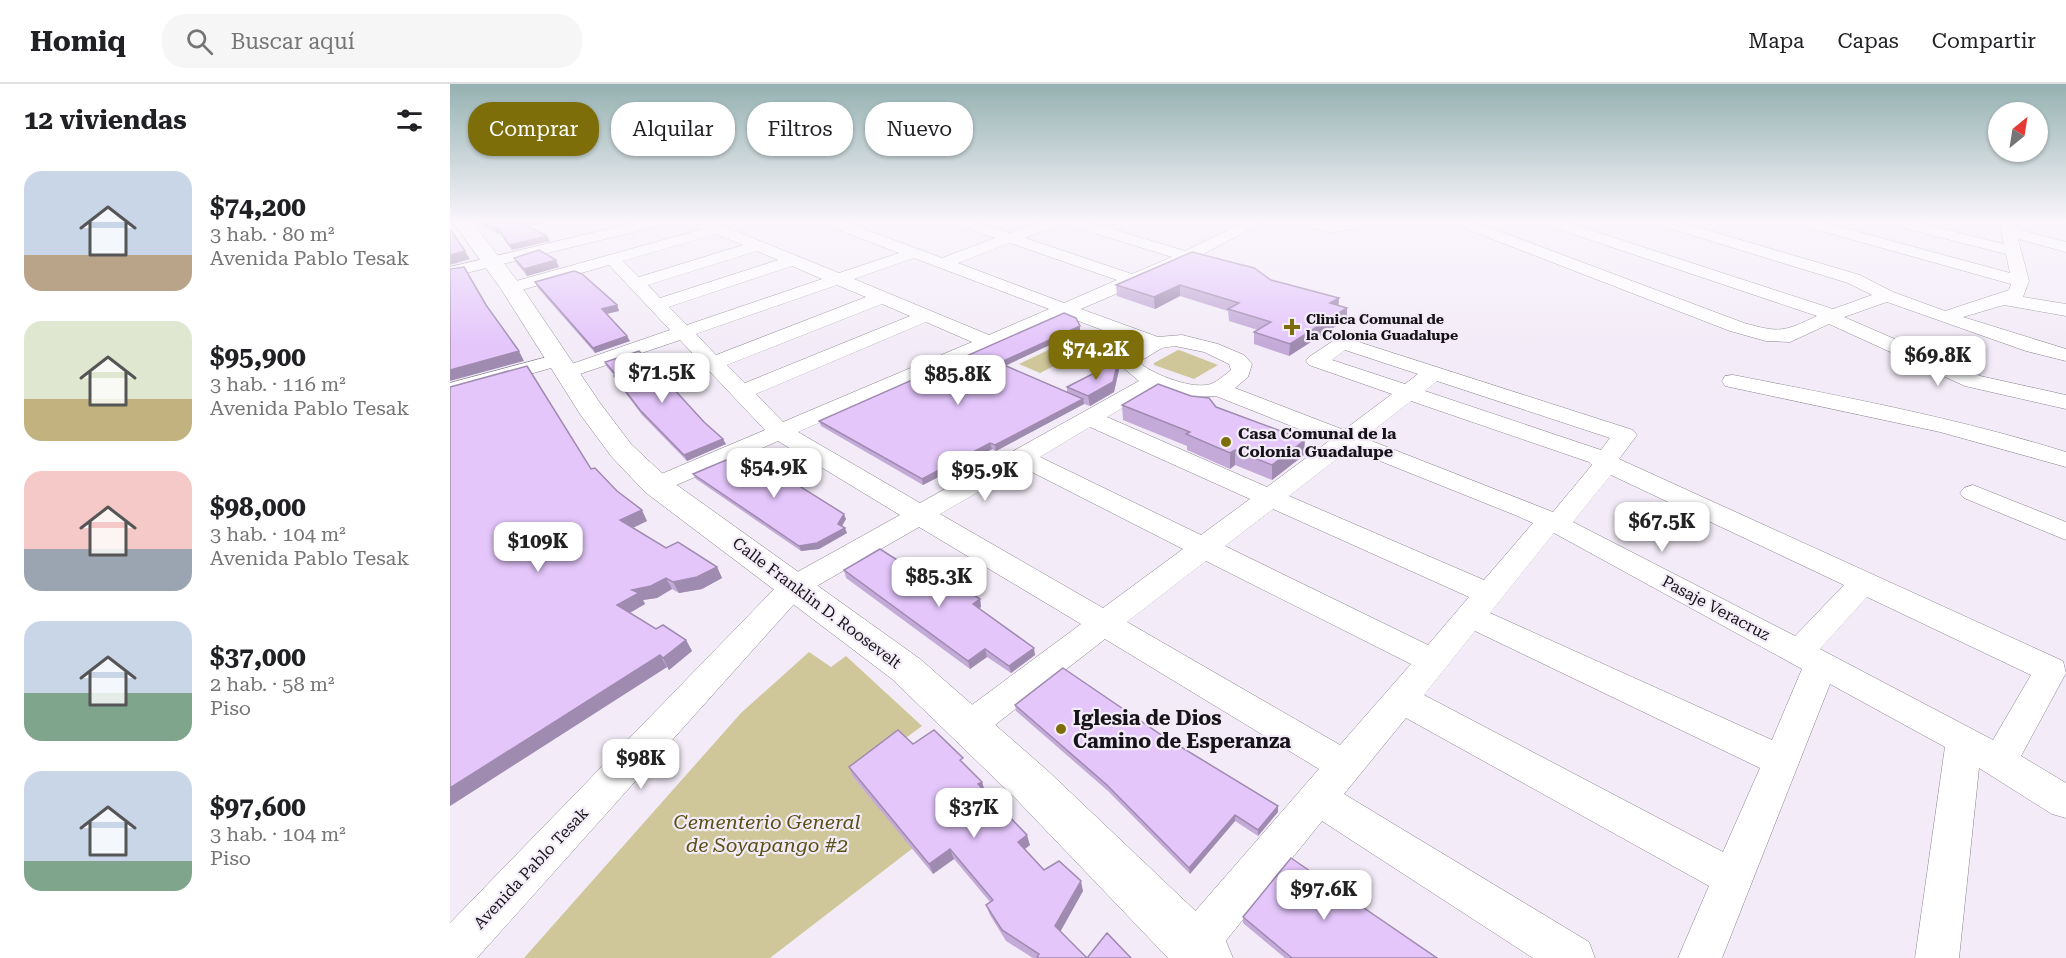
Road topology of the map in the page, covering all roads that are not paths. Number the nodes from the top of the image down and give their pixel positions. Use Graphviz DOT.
graph roads {
  1 [pos="492,263"];
  2 [pos="540,263"];
  3 [pos="594,263"];
  4 [pos="616,263"];
  5 [pos="703,263"];
  6 [pos="786,263"];
  7 [pos="801,263"];
  8 [pos="886,263"];
  9 [pos="938,263"];
  10 [pos="944,263"];
  11 [pos="1083,263"];
  12 [pos="1171,263"];
  13 [pos="1572,263"];
  14 [pos="1672,263"];
  15 [pos="1800,263"];
  16 [pos="1956,263"];
  17 [pos="2016,263"];
  18 [pos="941,264"];
  19 [pos="450,272"];
  20 [pos="502,276"];
  21 [pos="840,279"];
  22 [pos="1133,280"];
  23 [pos="2020,280"];
  24 [pos="637,283"];
  25 [pos="1887,296"];
  26 [pos="883,297"];
  27 [pos="2003,300"];
  28 [pos="657,305"];
  29 [pos="1065,310"];
  30 [pos="2066,310"];
  31 [pos="928,315"];
  32 [pos="1831,316"];
  33 [pos="1944,317"];
  34 [pos="683,332"];
  35 [pos="990,342"];
  36 [pos="1156,343"];
  37 [pos="2066,355"];
  38 [pos="713,363"];
  39 [pos="563,366"];
  40 [pos="1434,373"];
  41 [pos="1156,380"];
  42 [pos="1733,381"];
  43 [pos="450,390"];
  44 [pos="1213,390"];
  45 [pos="1410,392"];
  46 [pos="740,393"];
  47 [pos="2066,402"];
  48 [pos="1089,418"];
  49 [pos="780,432"];
  50 [pos="1346,439"];
  51 [pos="1320,451"];
  52 [pos="1021,457"];
  53 [pos="2066,460"];
  54 [pos="1604,462"];
  55 [pos="656,485"];
  56 [pos="1973,493"];
  57 [pos="1270,497"];
  58 [pos="919,515"];
  59 [pos="1553,522"];
  60 [pos="2066,532"];
  61 [pos="1203,548"];
  62 [pos="1863,583"];
  63 [pos="793,587"];
  64 [pos="1479,605"];
  65 [pos="1104,623"];
  66 [pos="1810,658"];
  67 [pos="1432,661"];
  68 [pos="1401,699"];
  69 [pos="969,726"];
  70 [pos="1963,740"];
  71 [pos="1782,761"];
  72 [pos="1999,762"];
  73 [pos="1345,766"];
  74 [pos="1318,798"];
  75 [pos="2066,802"];
  76 [pos="1733,878"];
  77 [pos="1200,952"];
  78 [pos="450,955"];
  79 [pos="1573,958"];
  80 [pos="1700,958"];
  81 [pos="1937,958"];
  1 -- 20 [label="main road, Calle Franklin D. Roosevelt"];
  2 -- 20 [label="street"];
  3 -- 20 [label="street"];
  4 -- 24 [label="street"];
  5 -- 24 [label="street"];
  6 -- 28 [label="street"];
  7 -- 21 [label="street"];
  8 -- 21 [label="street"];
  9 -- 18 [label="street"];
  10 -- 18 [label="street"];
  11 -- 22 [label="street"];
  12 -- 22 [label="street"];
  13 -- 32 [label="street"];
  14 -- 32 [label="street"];
  15 -- 25 [label="street"];
  16 -- 23 [label="street"];
  17 -- 23 [label="street"];
  18 -- 29 [label="street"];
  19 -- 20 [label="street"];
  20 -- 39 [label="main road, Calle Franklin D. Roosevelt"];
  21 -- 26 [label="street"];
  21 -- 34 [label="street"];
  22 -- 29 [label="street"];
  23 -- 27 [label="street"];
  24 -- 28 [label="street"];
  25 -- 32 [label="street"];
  25 -- 33 [label="street"];
  26 -- 31 [label="street"];
  26 -- 38 [label="street"];
  27 -- 30 [label="street"];
  27 -- 33 [label="street"];
  28 -- 34 [label="street"];
  29 -- 35 [label="street"];
  29 -- 36 [label="street"];
  31 -- 35 [label="street"];
  31 -- 46 [label="street"];
  32 -- 47 [label="street"];
  33 -- 37 [label="street"];
  34 -- 38 [label="street"];
  34 -- 39 [label="street"];
  35 -- 49 [label="street"];
  36 -- 41 [label="street, Pasaje Veracruz"];
  36 -- 44 [label="street"];
  38 -- 46 [label="street"];
  39 -- 43 [label="street"];
  39 -- 55 [label="main road, Calle Franklin D. Roosevelt"];
  40 -- 45 [label="street"];
  40 -- 45 [label="street"];
  40 -- 54 [label="street"];
  41 -- 44 [label="street, Pasaje Veracruz"];
  41 -- 48 [label="street, Avenida Pablo Tesak"];
  42 -- 53 [label="street"];
  44 -- 50 [label="street, Pasaje Veracruz"];
  44 -- 51 [label="street"];
  45 -- 50 [label="street"];
  45 -- 54 [label="street"];
  46 -- 49 [label="street"];
  48 -- 52 [label="street, Avenida Pablo Tesak"];
  48 -- 57 [label="street"];
  49 -- 55 [label="street"];
  49 -- 58 [label="street"];
  50 -- 57 [label="street"];
  50 -- 59 [label="street, Pasaje Veracruz"];
  52 -- 58 [label="street, Avenida Pablo Tesak"];
  52 -- 61 [label="street"];
  54 -- 59 [label="street"];
  54 -- 62 [label="street"];
  55 -- 63 [label="main road, Calle Franklin D. Roosevelt"];
  56 -- 60 [label="street"];
  57 -- 61 [label="street"];
  57 -- 64 [label="street"];
  58 -- 63 [label="street, Avenida Pablo Tesak"];
  58 -- 65 [label="street"];
  59 -- 64 [label="street"];
  59 -- 66 [label="street, Pasaje Veracruz"];
  61 -- 65 [label="street"];
  61 -- 67 [label="street"];
  62 -- 66 [label="street"];
  62 -- 72 [label="street"];
  63 -- 69 [label="main road, Calle Franklin D. Roosevelt"];
  63 -- 78 [label="street, Avenida Pablo Tesak"];
  64 -- 67 [label="street"];
  64 -- 71 [label="street"];
  65 -- 69 [label="street"];
  65 -- 73 [label="street"];
  66 -- 70 [label="street, Pasaje Veracruz"];
  66 -- 71 [label="street"];
  67 -- 68 [label="street"];
  68 -- 73 [label="street"];
  68 -- 76 [label="street"];
  69 -- 77 [label="main road, Calle Franklin D. Roosevelt"];
  70 -- 72 [label="street, Pasaje Veracruz"];
  70 -- 81 [label="street"];
  71 -- 76 [label="street"];
  72 -- 75 [label="street, Pasaje Veracruz"];
  73 -- 74 [label="street"];
  74 -- 77 [label="street"];
  74 -- 79 [label="street"];
  76 -- 80 [label="street"];
}
